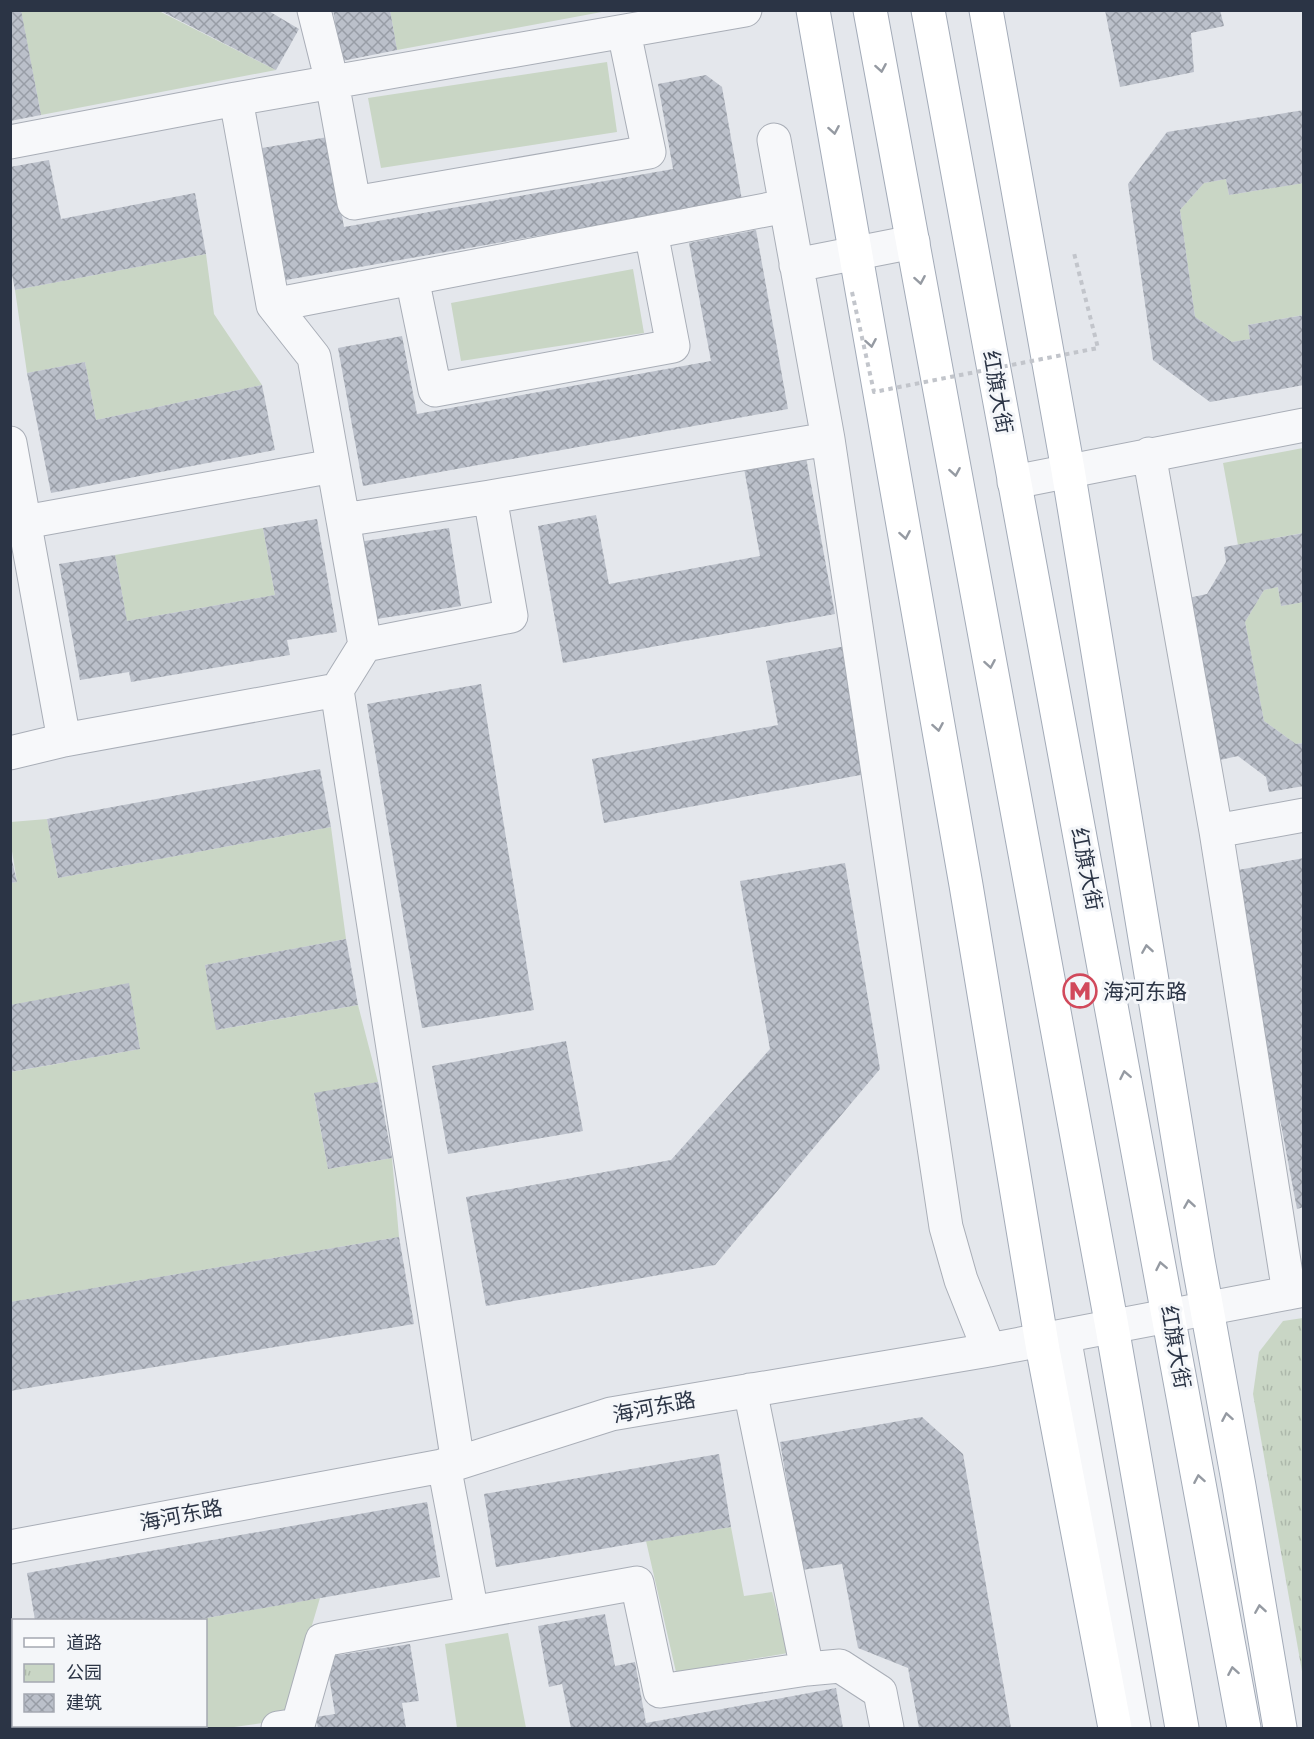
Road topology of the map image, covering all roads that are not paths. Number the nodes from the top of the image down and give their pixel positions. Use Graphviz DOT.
graph roads {
  1 [pos="314,10"];
  2 [pos="745,10"];
  3 [pos="813,10"];
  4 [pos="870,10"];
  5 [pos="928,10"];
  6 [pos="986,10"];
  7 [pos="624,32"];
  8 [pos="332,82"];
  9 [pos="236,99"];
  10 [pos="774,140"];
  11 [pos="10,142"];
  12 [pos="786,206"];
  13 [pos="651,232"];
  14 [pos="912,242"];
  15 [pos="856,253"];
  16 [pos="796,265"];
  17 [pos="412,278"];
  18 [pos="273,305"];
  19 [pos="1304,425"];
  20 [pos="828,439"];
  21 [pos="10,443"];
  22 [pos="1149,454"];
  23 [pos="333,466"];
  24 [pos="1068,470"];
  25 [pos="1014,482"];
  26 [pos="490,497"];
  27 [pos="343,520"];
  28 [pos="25,522"];
  29 [pos="365,645"];
  30 [pos="337,690"];
  31 [pos="64,740"];
  32 [pos="10,753"];
  33 [pos="1304,815"];
  34 [pos="1216,831"];
  35 [pos="1296,1292"];
  36 [pos="1207,1309"];
  37 [pos="1170,1316"];
  38 [pos="1112,1327"];
  39 [pos="1052,1338"];
  40 [pos="989,1350"];
  41 [pos="750,1390"];
  42 [pos="451,1464"];
  43 [pos="10,1548"];
  44 [pos="472,1613"];
  45 [pos="807,1669"];
  46 [pos="278,1728"];
  47 [pos="887,1728"];
  48 [pos="1115,1728"];
  49 [pos="1134,1728"];
  50 [pos="1182,1728"];
  51 [pos="1244,1728"];
  52 [pos="1280,1728"];
  1 -- 8 [label="street"];
  2 -- 7 [label="street"];
  3 -- 15 [label="main road, one-way"];
  4 -- 14 [label="main road, one-way"];
  5 -- 25 [label="main road, 红旗大街"];
  6 -- 24 [label="main road, 红旗大街"];
  7 -- 8 [label="street"];
  7 -- 8 [label="street"];
  8 -- 9 [label="street"];
  9 -- 11 [label="street"];
  9 -- 18 [label="street"];
  10 -- 12 [label="street"];
  12 -- 13 [label="street"];
  12 -- 16 [label="street"];
  13 -- 17 [label="street"];
  13 -- 17 [label="street"];
  14 -- 15 [label="street"];
  14 -- 38 [label="main road, one-way"];
  15 -- 16 [label="street"];
  15 -- 39 [label="main road, one-way"];
  16 -- 20 [label="street"];
  17 -- 18 [label="street"];
  18 -- 23 [label="street"];
  19 -- 22 [label="street"];
  20 -- 26 [label="street"];
  20 -- 40 [label="street"];
  21 -- 28 [label="street"];
  22 -- 24 [label="street"];
  22 -- 34 [label="street"];
  23 -- 27 [label="street"];
  23 -- 28 [label="street"];
  24 -- 25 [label="street"];
  36 -- 24 [label="main road, 红旗大街, one-way"];
  37 -- 25 [label="main road, 红旗大街, one-way"];
  26 -- 27 [label="street"];
  26 -- 29 [label="street"];
  27 -- 29 [label="street"];
  28 -- 31 [label="street"];
  29 -- 30 [label="street"];
  30 -- 31 [label="street"];
  30 -- 42 [label="street"];
  31 -- 32 [label="street"];
  33 -- 34 [label="street"];
  34 -- 35 [label="street"];
  35 -- 36 [label="street, 海河东路"];
  36 -- 37 [label="street, 海河东路"];
  52 -- 36 [label="main road, 红旗大街, one-way"];
  37 -- 38 [label="street, 海河东路"];
  51 -- 37 [label="main road, 红旗大街, one-way"];
  38 -- 39 [label="street, 海河东路"];
  38 -- 50 [label="main road"];
  39 -- 40 [label="street, 海河东路"];
  39 -- 48 [label="main road"];
  39 -- 49 [label="street"];
  40 -- 41 [label="street, 海河东路"];
  41 -- 42 [label="street, 海河东路"];
  41 -- 45 [label="street"];
  42 -- 43 [label="street, 海河东路"];
  42 -- 44 [label="street"];
  44 -- 45 [label="street"];
  44 -- 46 [label="street"];
  45 -- 47 [label="street"];
}
